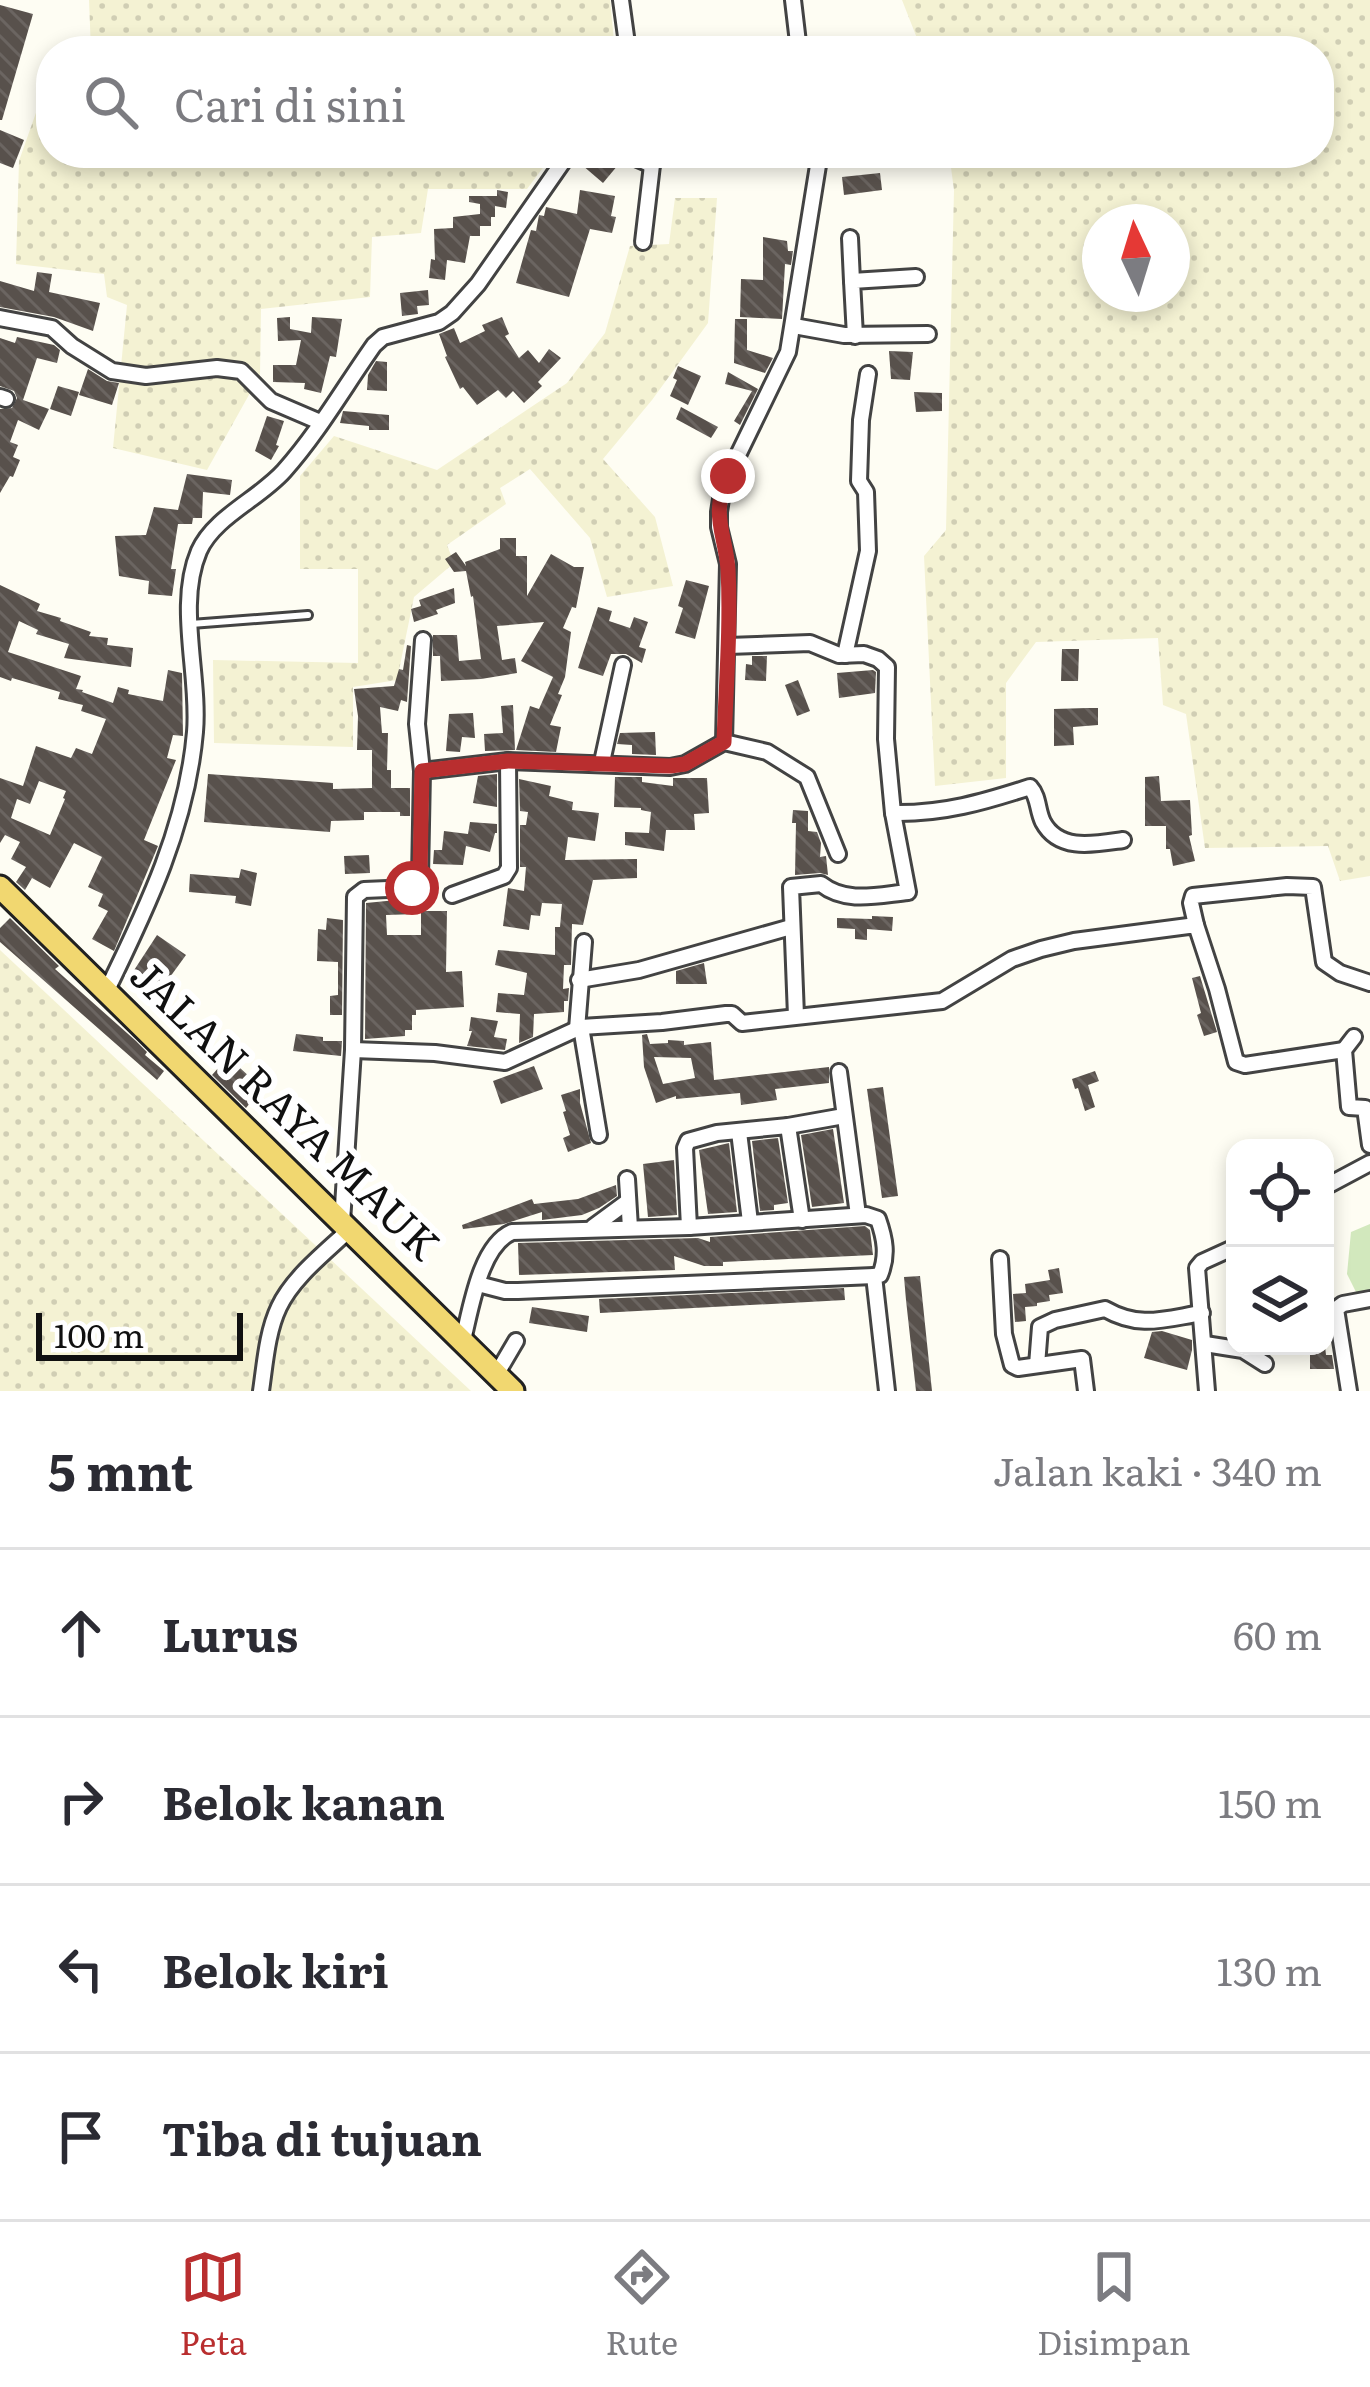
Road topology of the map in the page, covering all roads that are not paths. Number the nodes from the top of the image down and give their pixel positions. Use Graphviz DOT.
graph roads {
  1 [pos="622,0"];
  2 [pos="793,0"];
  3 [pos="626,36"];
  4 [pos="797,36"];
  5 [pos="559,168"];
  6 [pos="654,168"];
  7 [pos="817,168"];
  8 [pos="850,238"];
  9 [pos="643,242"];
  10 [pos="916,277"];
  11 [pos="852,281"];
  12 [pos="0,318"];
  13 [pos="794,326"];
  14 [pos="928,334"];
  15 [pos="855,336"];
  16 [pos="868,374"];
  17 [pos="320,422"];
  18 [pos="308,615"];
  19 [pos="191,624"];
  20 [pos="423,640"];
  21 [pos="728,646"];
  22 [pos="845,655"];
  23 [pos="623,664"];
  24 [pos="724,742"];
  25 [pos="508,761"];
  26 [pos="602,762"];
  27 [pos="422,771"];
  28 [pos="893,813"];
  29 [pos="1123,840"];
  30 [pos="838,854"];
  31 [pos="0,887"];
  32 [pos="452,895"];
  33 [pos="1196,925"];
  34 [pos="791,927"];
  35 [pos="584,942"];
  36 [pos="579,980"];
  37 [pos="1370,983"];
  38 [pos="107,990"];
  39 [pos="796,1016"];
  40 [pos="579,1028"];
  41 [pos="1354,1037"];
  42 [pos="352,1050"];
  43 [pos="1344,1050"];
  44 [pos="839,1072"];
  45 [pos="844,1116"];
  46 [pos="788,1126"];
  47 [pos="739,1132"];
  48 [pos="599,1135"];
  49 [pos="1370,1145"];
  50 [pos="1370,1163"];
  51 [pos="627,1179"];
  52 [pos="1334,1182"];
  53 [pos="627,1202"];
  54 [pos="858,1215"];
  55 [pos="802,1220"];
  56 [pos="750,1222"];
  57 [pos="346,1226"];
  58 [pos="591,1228"];
  59 [pos="630,1228"];
  60 [pos="689,1228"];
  61 [pos="1226,1252"];
  62 [pos="1000,1259"];
  63 [pos="874,1276"];
  64 [pos="478,1284"];
  65 [pos="1370,1299"];
  66 [pos="1202,1313"];
  67 [pos="463,1340"];
  68 [pos="516,1341"];
  69 [pos="1205,1344"];
  70 [pos="1265,1364"];
  71 [pos="1037,1365"];
  72 [pos="505,1383"];
  73 [pos="261,1391"];
  74 [pos="886,1391"];
  75 [pos="1086,1391"];
  76 [pos="1207,1391"];
  77 [pos="1349,1391"];
  1 -- 3 [label="street"];
  2 -- 4 [label="street"];
  5 -- 17 [label="street"];
  6 -- 9 [label="street"];
  7 -- 13 [label="street"];
  8 -- 11 [label="street"];
  10 -- 11 [label="street"];
  11 -- 15 [label="street"];
  12 -- 17 [label="street"];
  13 -- 15 [label="street"];
  13 -- 21 [label="street"];
  14 -- 15 [label="street"];
  16 -- 22 [label="street"];
  17 -- 19 [label="street"];
  18 -- 19 [label="lane"];
  19 -- 38 [label="street"];
  20 -- 27 [label="street"];
  21 -- 22 [label="street"];
  21 -- 24 [label="street"];
  22 -- 28 [label="street"];
  23 -- 26 [label="street"];
  24 -- 26 [label="street"];
  24 -- 30 [label="street"];
  25 -- 26 [label="street"];
  25 -- 27 [label="street"];
  25 -- 32 [label="street"];
  27 -- 42 [label="street"];
  28 -- 29 [label="street"];
  28 -- 34 [label="street"];
  31 -- 38 [label="main road, JALAN RAYA MAUK"];
  33 -- 37 [label="street"];
  33 -- 39 [label="street"];
  33 -- 43 [label="street"];
  34 -- 36 [label="street"];
  34 -- 39 [label="street"];
  35 -- 36 [label="street"];
  36 -- 40 [label="street"];
  38 -- 57 [label="main road, JALAN RAYA MAUK"];
  39 -- 40 [label="street"];
  40 -- 42 [label="street"];
  40 -- 48 [label="street"];
  41 -- 43 [label="street"];
  42 -- 57 [label="street"];
  43 -- 49 [label="street"];
  44 -- 45 [label="street"];
  45 -- 46 [label="street"];
  45 -- 54 [label="street"];
  46 -- 47 [label="street"];
  46 -- 55 [label="street"];
  47 -- 56 [label="street"];
  47 -- 60 [label="street"];
  50 -- 52 [label="street"];
  51 -- 53 [label="street"];
  53 -- 58 [label="street"];
  53 -- 59 [label="street"];
  54 -- 55 [label="street"];
  54 -- 63 [label="street"];
  55 -- 56 [label="street"];
  56 -- 60 [label="street"];
  57 -- 67 [label="main road, JALAN RAYA MAUK"];
  57 -- 73 [label="street"];
  58 -- 59 [label="street"];
  58 -- 64 [label="street"];
  59 -- 60 [label="street"];
  61 -- 66 [label="street"];
  62 -- 71 [label="street"];
  63 -- 64 [label="street"];
  63 -- 74 [label="street"];
  64 -- 67 [label="street"];
  65 -- 77 [label="street"];
  66 -- 69 [label="street"];
  66 -- 71 [label="street"];
  67 -- 72 [label="main road, JALAN RAYA MAUK"];
  68 -- 72 [label="street"];
  69 -- 70 [label="street"];
  69 -- 76 [label="street"];
  71 -- 75 [label="street"];
}
